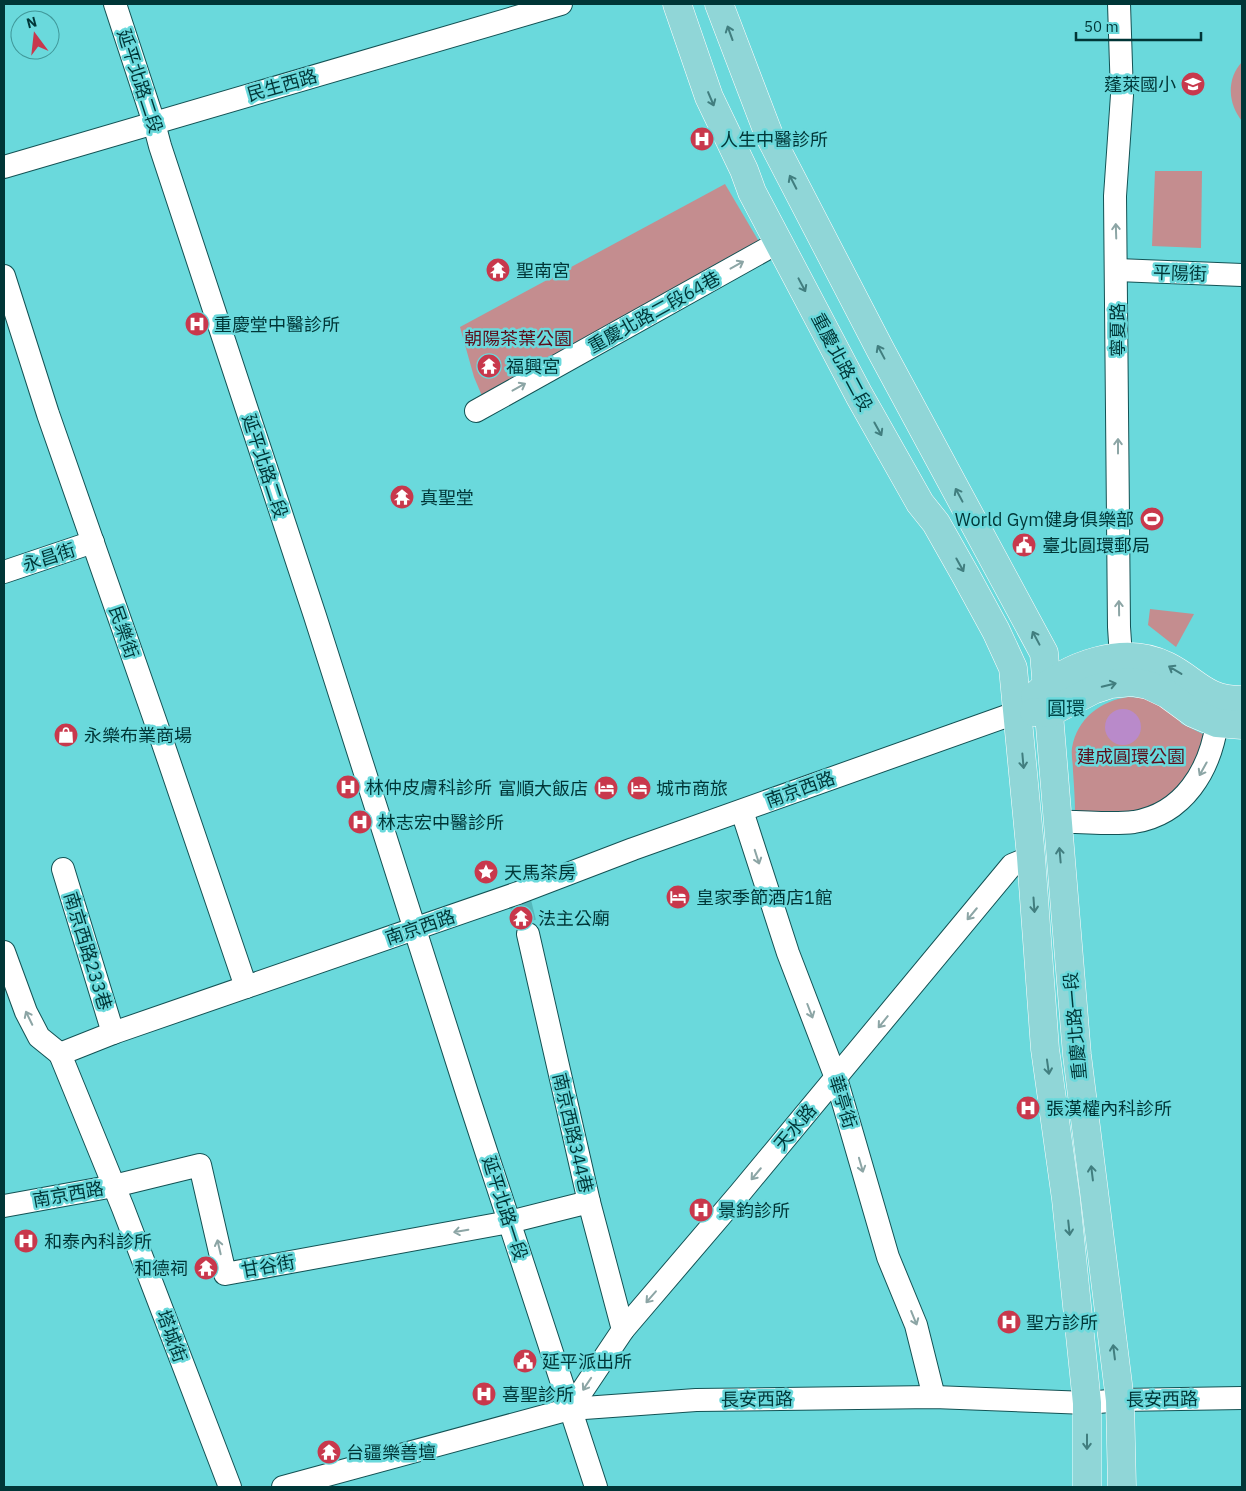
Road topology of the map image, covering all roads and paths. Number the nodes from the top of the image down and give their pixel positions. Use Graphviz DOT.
graph roads {
  1 [pos="115,4"];
  2 [pos="561,4"];
  3 [pos="677,4"];
  4 [pos="719,4"];
  5 [pos="1119,4"];
  6 [pos="154,123"];
  7 [pos="4,166"];
  8 [pos="779,242"];
  9 [pos="1117,270"];
  10 [pos="1242,275"];
  11 [pos="4,276"];
  12 [pos="476,411"];
  13 [pos="93,542"];
  14 [pos="4,572"];
  15 [pos="1121,657"];
  16 [pos="1047,684"];
  17 [pos="1242,700"];
  18 [pos="1018,712"];
  19 [pos="1049,713"];
  20 [pos="1230,724"];
  21 [pos="742,811"];
  22 [pos="1057,822"];
  23 [pos="1031,857"];
  24 [pos="62,869"];
  25 [pos="416,928"];
  26 [pos="528,934"];
  27 [pos="4,952"];
  28 [pos="246,987"];
  29 [pos="113,1033"];
  30 [pos="60,1054"];
  31 [pos="836,1078"];
  32 [pos="114,1186"];
  33 [pos="589,1202"];
  34 [pos="4,1206"];
  35 [pos="509,1222"];
  36 [pos="623,1330"];
  37 [pos="934,1396"];
  38 [pos="1242,1398"];
  39 [pos="1120,1400"];
  40 [pos="1087,1403"];
  41 [pos="570,1409"];
  42 [pos="230,1487"];
  43 [pos="283,1487"];
  44 [pos="596,1487"];
  45 [pos="1087,1487"];
  46 [pos="1122,1487"];
  1 -- 6 [label="street, 延平北路二段"];
  2 -- 6 [label="street, 民生西路"];
  3 -- 8 [label="main road, 重慶北路二段, one-way"];
  16 -- 4 [label="main road, one-way"];
  9 -- 5 [label="street, 寧夏路, one-way"];
  6 -- 7 [label="street, 民生西路"];
  6 -- 25 [label="street, 延平北路二段"];
  12 -- 8 [label="street, 重慶北路二段64巷, one-way"];
  8 -- 18 [label="main road, 重慶北路二段, one-way"];
  9 -- 10 [label="street, 平陽街"];
  15 -- 9 [label="street, 寧夏路, one-way"];
  11 -- 13 [label="street, 民樂街"];
  13 -- 14 [label="street, 永昌街"];
  13 -- 28 [label="street, 民樂街"];
  15 -- 16 [label="main road, 南京西路"];
  17 -- 15 [label="main road, 南京西路, one-way"];
  16 -- 18 [label="main road, 南京西路"];
  16 -- 19 [label="main road, 重慶北路一段"];
  18 -- 19 [label="main road, 南京西路"];
  18 -- 21 [label="street, 南京西路"];
  18 -- 23 [label="main road, 重慶北路一段, one-way"];
  19 -- 20 [label="main road, 南京西路, one-way"];
  19 -- 22 [label="main road, 重慶北路一段"];
  20 -- 22 [label="street, 南京西路, one-way"];
  21 -- 25 [label="street, 南京西路"];
  21 -- 31 [label="street, 華亭街, one-way"];
  39 -- 22 [label="main road, 重慶北路一段, one-way"];
  23 -- 31 [label="street, 天水路, one-way"];
  23 -- 40 [label="main road, 重慶北路一段, one-way"];
  24 -- 29 [label="street, 南京西路233巷"];
  25 -- 28 [label="street, 南京西路"];
  25 -- 35 [label="street, 延平北路一段"];
  26 -- 33 [label="street, 南京西路344巷"];
  30 -- 27 [label="street, one-way"];
  28 -- 29 [label="street, 南京西路"];
  29 -- 30 [label="street, 南京西路"];
  30 -- 32 [label="street, 南京西路"];
  31 -- 36 [label="street, 天水路, one-way"];
  31 -- 37 [label="street, 華亭街, one-way"];
  32 -- 34 [label="street, 南京西路"];
  35 -- 32 [label="street, 甘谷街, one-way"];
  32 -- 42 [label="street, 塔城街"];
  33 -- 35 [label="street"];
  33 -- 36 [label="street, 南京西路344巷"];
  35 -- 41 [label="street, 延平北路一段"];
  36 -- 41 [label="street, 天水路, one-way"];
  37 -- 40 [label="street, 長安西路"];
  37 -- 41 [label="street, 長安西路"];
  38 -- 39 [label="street, 長安西路"];
  39 -- 40 [label="street, 長安西路"];
  39 -- 46 [label="main road, 重慶北路一段"];
  40 -- 45 [label="main road, 重慶北路一段, one-way"];
  41 -- 43 [label="street, 長安西路"];
  41 -- 44 [label="street, 延平北路一段"];
}
